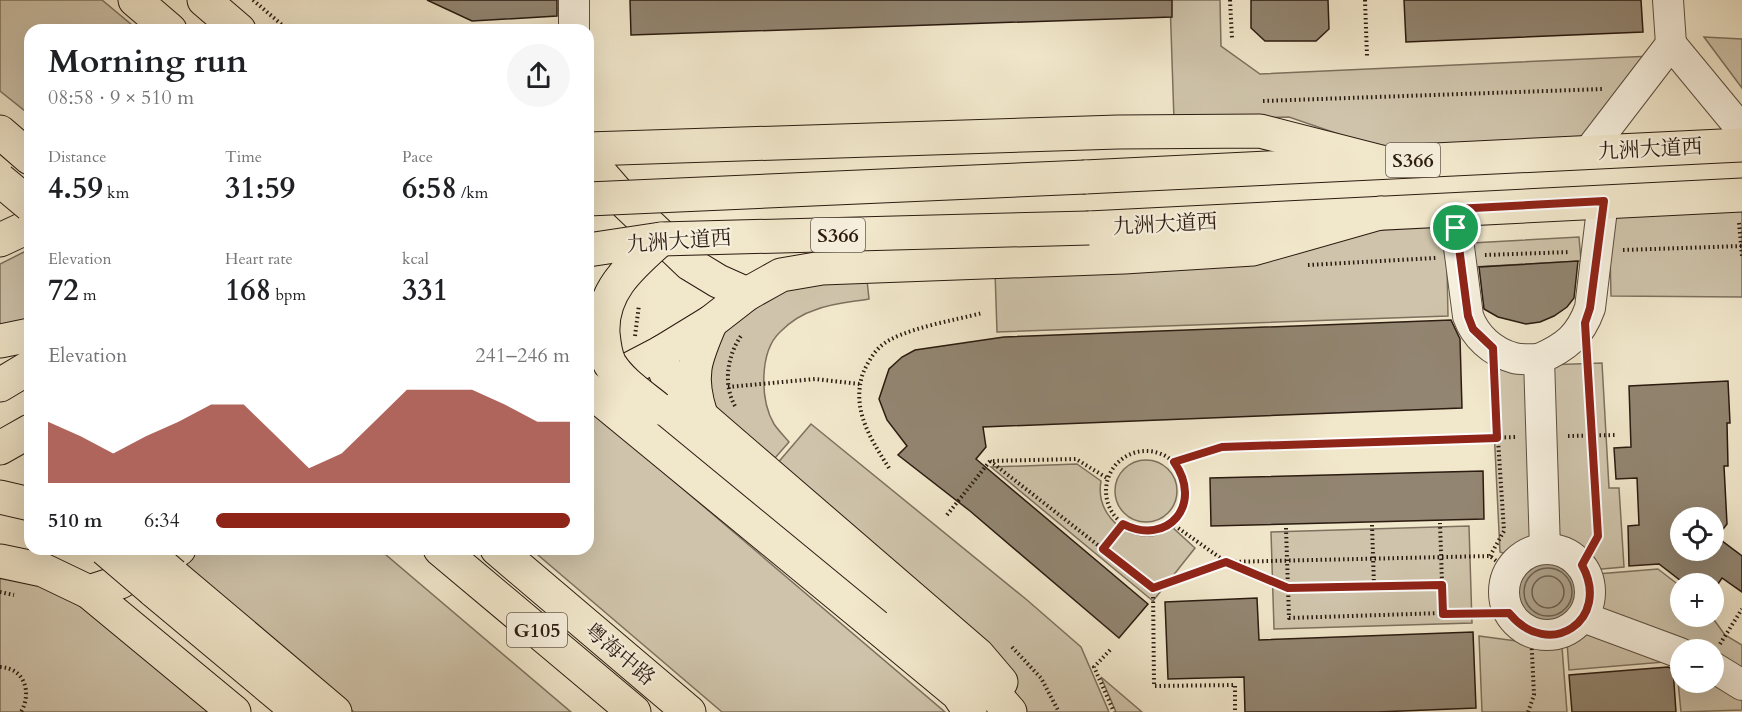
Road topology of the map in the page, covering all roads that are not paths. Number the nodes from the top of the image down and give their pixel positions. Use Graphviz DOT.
graph roads {
  1 [pos="135,0"];
  2 [pos="162,0"];
  3 [pos="204,0"];
  4 [pos="574,0"];
  5 [pos="1668,0"];
  6 [pos="163,24"];
  7 [pos="190,24"];
  8 [pos="232,24"];
  9 [pos="574,24"];
  10 [pos="1671,44"];
  11 [pos="1742,130"];
  12 [pos="0,132"];
  13 [pos="1742,145"];
  14 [pos="594,151"];
  15 [pos="1589,151"];
  16 [pos="24,153"];
  17 [pos="1381,162"];
  18 [pos="594,165"];
  19 [pos="0,180"];
  20 [pos="594,199"];
  21 [pos="24,200"];
  22 [pos="1604,201"];
  23 [pos="1740,205"];
  24 [pos="1454,209"];
  25 [pos="1380,213"];
  26 [pos="24,229"];
  27 [pos="661,239"];
  28 [pos="0,240"];
  29 [pos="594,249"];
  30 [pos="747,294"];
  31 [pos="711,322"];
  32 [pos="24,336"];
  33 [pos="0,341"];
  34 [pos="662,352"];
  35 [pos="1539,359"];
  36 [pos="24,371"];
  37 [pos="0,385"];
  38 [pos="594,387"];
  39 [pos="594,395"];
  40 [pos="700,415"];
  41 [pos="24,434"];
  42 [pos="0,448"];
  43 [pos="0,497"];
  44 [pos="24,503"];
  45 [pos="1545,549"];
  46 [pos="122,555"];
  47 [pos="150,555"];
  48 [pos="447,555"];
  49 [pos="504,555"];
  50 [pos="0,561"];
  51 [pos="169,571"];
  52 [pos="89,592"];
  53 [pos="1583,616"];
  54 [pos="1670,649"];
  55 [pos="1724,665"];
  56 [pos="1742,685"];
  57 [pos="234,712"];
  58 [pos="299,712"];
  59 [pos="335,712"];
  60 [pos="634,712"];
  61 [pos="689,712"];
  62 [pos="970,712"];
  63 [pos="1010,712"];
  64 [pos="1019,712"];
  1 -- 6 [label="main road"];
  2 -- 7 [label="main road"];
  3 -- 8 [label="main road"];
  4 -- 9 [label="street"];
  5 -- 10 [label="street"];
  10 -- 11 [label="street"];
  10 -- 15 [label="street"];
  12 -- 16 [label="main road"];
  13 -- 15 [label="main road, 九洲大道西 / S366"];
  14 -- 17 [label="main road"];
  15 -- 17 [label="main road, 九洲大道西 / S366"];
  17 -- 20 [label="main road, 九洲大道西 / S366, bridge"];
  18 -- 30 [label="main road"];
  19 -- 21 [label="main road, bridge"];
  22 -- 23 [label="main road, 九洲大道西 / S366"];
  22 -- 24 [label="main road, 九洲大道西 / S366"];
  22 -- 35 [label="street"];
  24 -- 25 [label="main road, 九洲大道西 / S366"];
  24 -- 35 [label="street"];
  25 -- 27 [label="main road, 九洲大道西 / S366, bridge"];
  25 -- 30 [label="main road"];
  26 -- 28 [label="main road"];
  27 -- 29 [label="main road, 九洲大道西 / S366, bridge"];
  27 -- 63 [label="main road, bridge"];
  30 -- 31 [label="main road"];
  31 -- 34 [label="main road"];
  31 -- 40 [label="main road"];
  32 -- 33 [label="main road"];
  34 -- 38 [label="main road"];
  34 -- 40 [label="main road"];
  35 -- 45 [label="street"];
  36 -- 37 [label="main road"];
  39 -- 62 [label="main road, bridge"];
  40 -- 64 [label="main road"];
  41 -- 42 [label="main road"];
  43 -- 44 [label="main road"];
  45 -- 53 [label="street"];
  45 -- 53 [label="street"];
  46 -- 51 [label="main road, bridge"];
  47 -- 51 [label="main road, bridge"];
  48 -- 60 [label="main road, 粤海中路 / G105"];
  49 -- 61 [label="main road, 粤海中路 / G105"];
  50 -- 52 [label="main road"];
  51 -- 52 [label="main road"];
  51 -- 58 [label="main road"];
  51 -- 59 [label="main road"];
  52 -- 57 [label="main road"];
  53 -- 54 [label="street"];
  55 -- 56 [label="street"];
}
